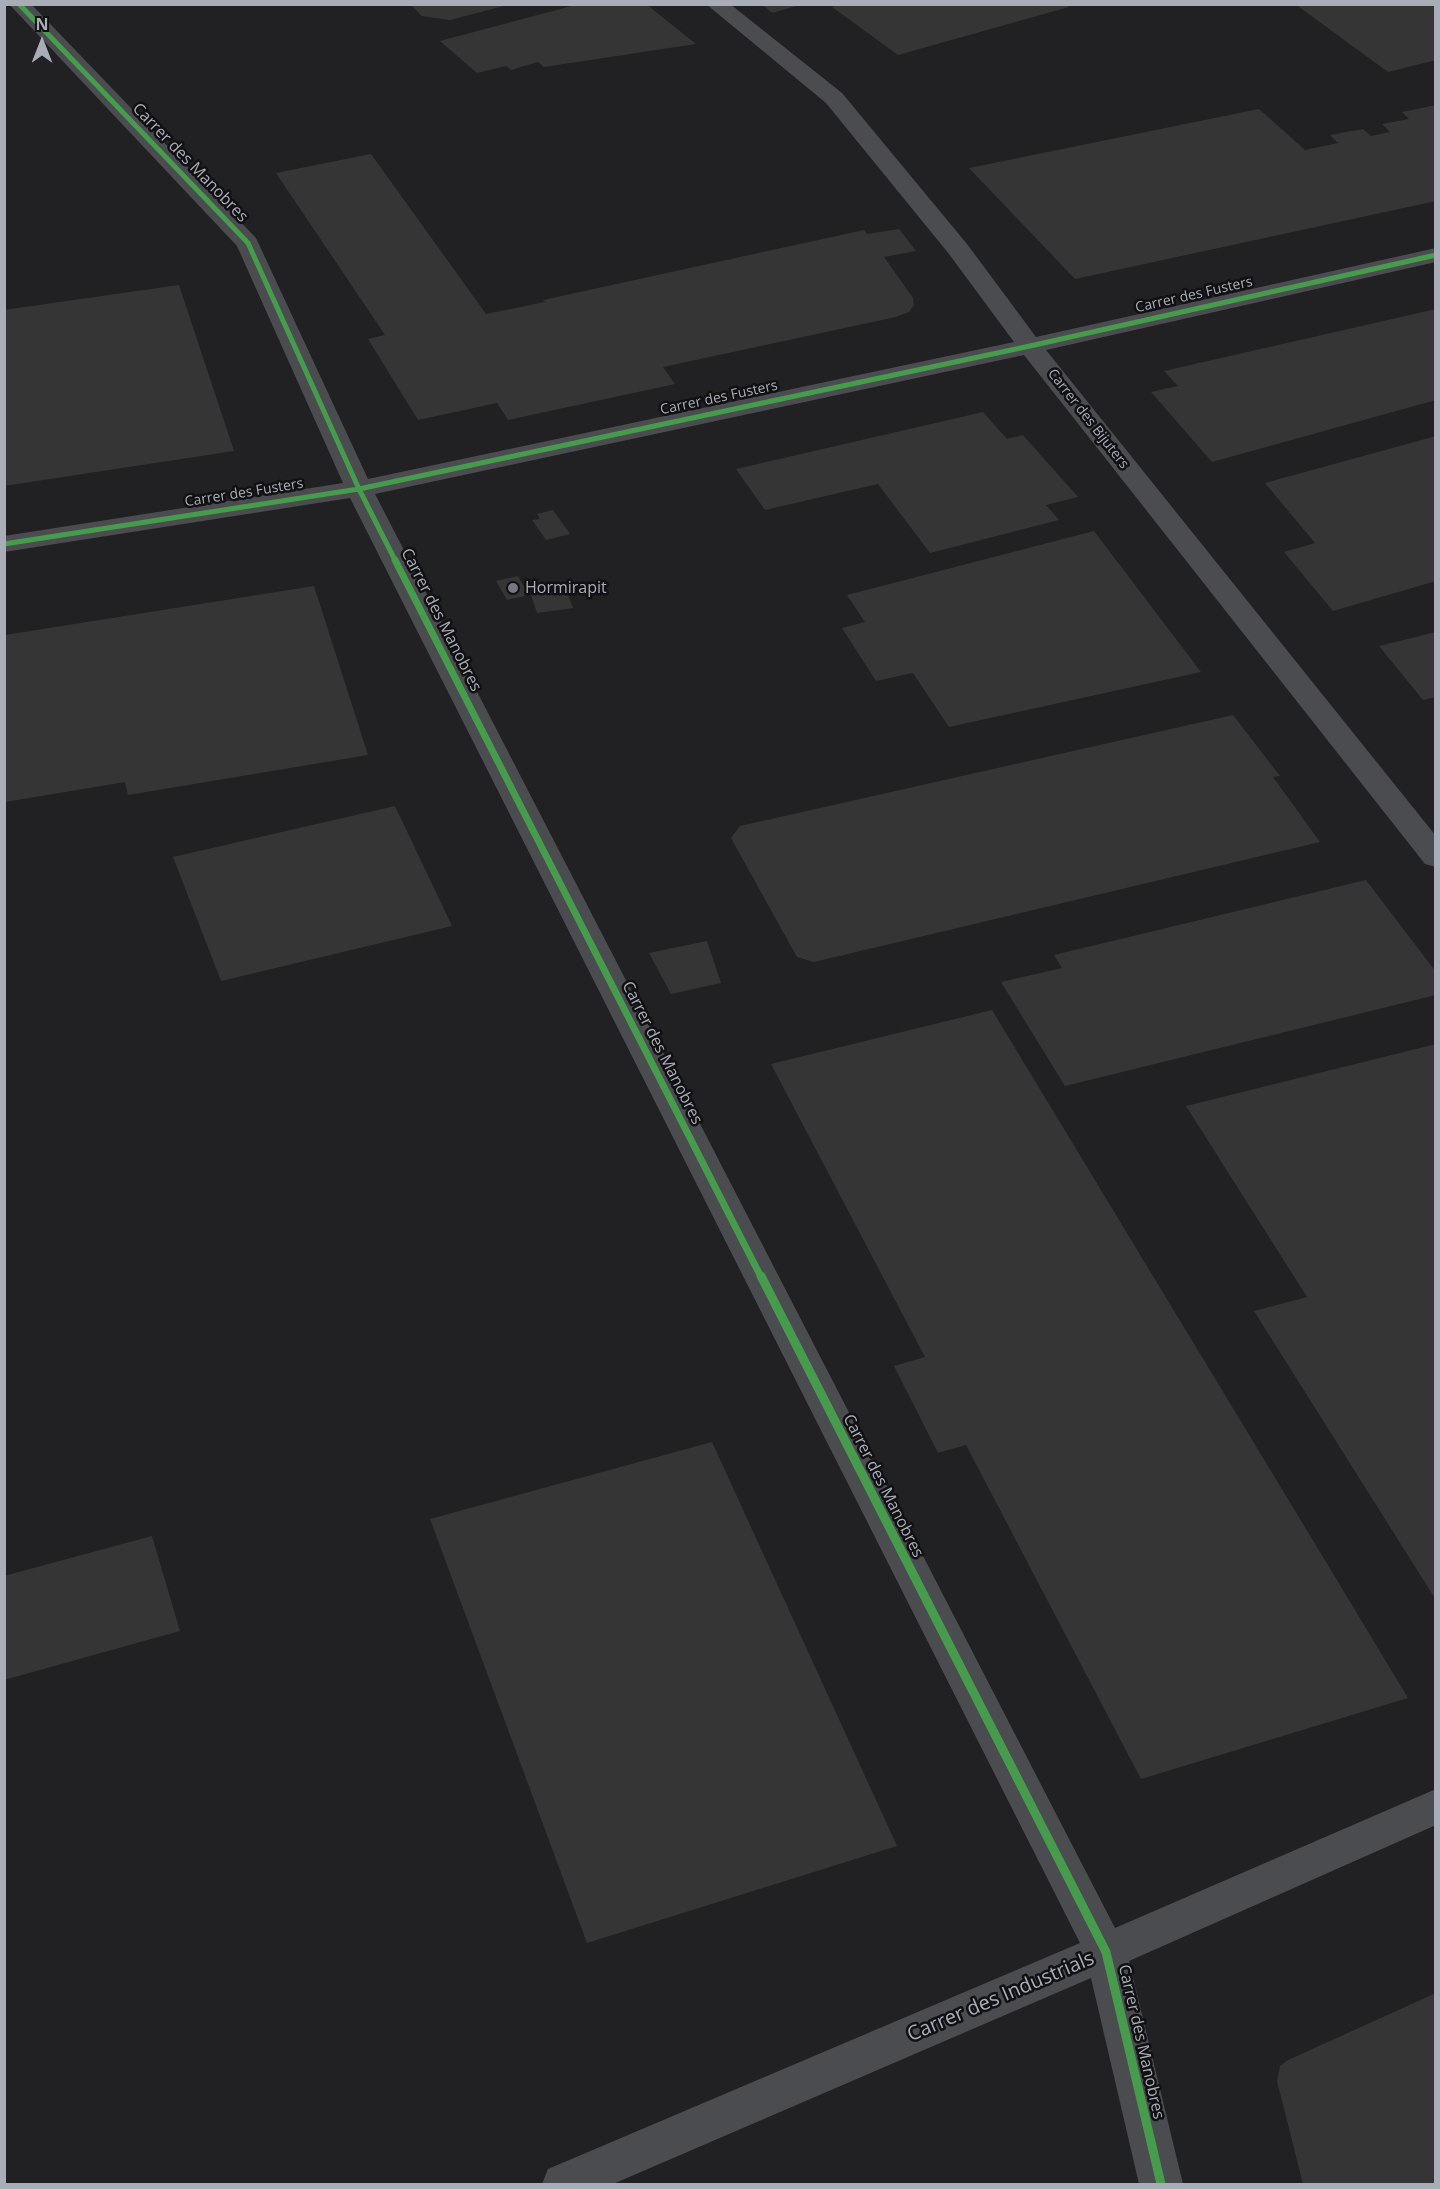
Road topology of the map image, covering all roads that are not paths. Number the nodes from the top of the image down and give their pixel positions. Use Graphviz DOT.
graph roads {
  1 [pos="19,4"];
  2 [pos="716,4"];
  3 [pos="1436,255"];
  4 [pos="1030,346"];
  5 [pos="359,489"];
  6 [pos="4,544"];
  7 [pos="1436,857"];
  8 [pos="1436,1806"];
  9 [pos="1106,1952"];
  10 [pos="564,2184"];
  11 [pos="1161,2184"];
  1 -- 5 [label="street, Carrer des Manobres"];
  2 -- 4 [label="street, Carrer des Bijuters"];
  3 -- 4 [label="street, Carrer des Fusters"];
  4 -- 5 [label="street, Carrer des Fusters"];
  4 -- 7 [label="street, Carrer des Bijuters"];
  5 -- 6 [label="street, Carrer des Fusters"];
  5 -- 9 [label="street, Carrer des Manobres"];
  8 -- 9 [label="street, Carrer des Industrials"];
  9 -- 10 [label="street, Carrer des Industrials"];
  9 -- 11 [label="street, Carrer des Manobres"];
}
